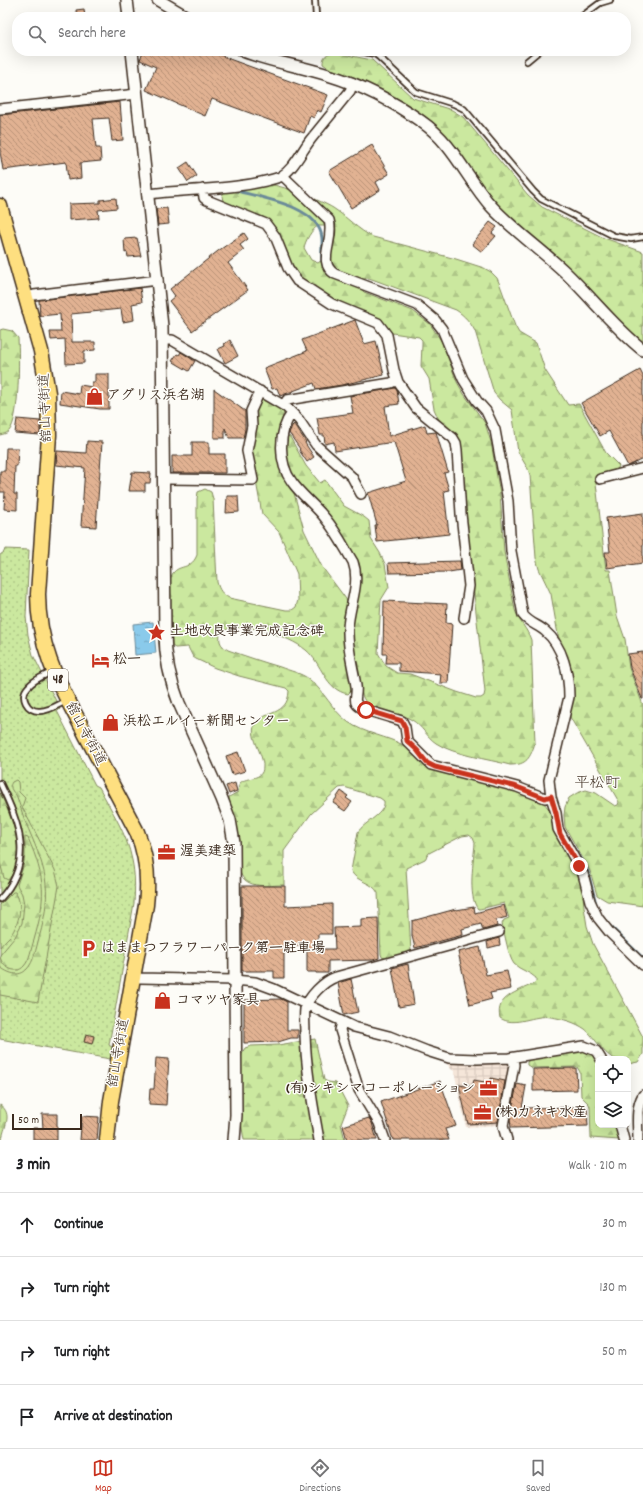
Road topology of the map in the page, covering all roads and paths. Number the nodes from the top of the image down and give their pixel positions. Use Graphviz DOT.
graph roads {
  1 [pos="127,0"];
  2 [pos="158,0"];
  3 [pos="315,0"];
  4 [pos="610,0"];
  5 [pos="171,3"];
  6 [pos="128,12"];
  7 [pos="181,12"];
  8 [pos="316,12"];
  9 [pos="588,12"];
  10 [pos="133,56"];
  11 [pos="258,56"];
  12 [pos="378,56"];
  13 [pos="533,56"];
  14 [pos="527,61"];
  15 [pos="353,83"];
  16 [pos="137,94"];
  17 [pos="0,109"];
  18 [pos="283,176"];
  19 [pos="203,189"];
  20 [pos="148,194"];
  21 [pos="0,206"];
  22 [pos="643,237"];
  23 [pos="158,280"];
  24 [pos="26,297"];
  25 [pos="163,340"];
  26 [pos="643,350"];
  27 [pos="397,380"];
  28 [pos="260,391"];
  29 [pos="284,405"];
  30 [pos="292,413"];
  31 [pos="643,468"];
  32 [pos="164,479"];
  33 [pos="600,479"];
  34 [pos="361,494"];
  35 [pos="464,618"];
  36 [pos="54,672"];
  37 [pos="68,700"];
  38 [pos="0,783"];
  39 [pos="551,796"];
  40 [pos="0,899"];
  41 [pos="499,932"];
  42 [pos="643,965"];
  43 [pos="133,977"];
  44 [pos="234,980"];
  45 [pos="307,1005"];
  46 [pos="342,1022"];
  47 [pos="599,1056"];
  48 [pos="513,1058"];
  49 [pos="643,1095"];
  50 [pos="621,1128"];
  51 [pos="107,1140"];
  52 [pos="234,1140"];
  53 [pos="319,1140"];
  54 [pos="385,1140"];
  55 [pos="506,1140"];
  56 [pos="624,1140"];
  57 [pos="638,1140"];
  1 -- 6 [label="street"];
  2 -- 5 [label="street"];
  3 -- 8 [label="lane"];
  4 -- 9 [label="lane"];
  5 -- 7 [label="street"];
  10 -- 16 [label="street"];
  11 -- 15 [label="street"];
  12 -- 22 [label="lane"];
  13 -- 14 [label="lane"];
  15 -- 18 [label="street"];
  15 -- 26 [label="street"];
  16 -- 17 [label="street"];
  16 -- 20 [label="street"];
  18 -- 19 [label="street"];
  18 -- 39 [label="street"];
  19 -- 20 [label="street"];
  19 -- 27 [label="street"];
  20 -- 23 [label="street"];
  21 -- 24 [label="main road, 舘山寺街道 / 48"];
  23 -- 24 [label="street"];
  23 -- 25 [label="street"];
  24 -- 36 [label="main road, 舘山寺街道 / 48"];
  25 -- 28 [label="street"];
  25 -- 32 [label="street"];
  27 -- 29 [label="street"];
  27 -- 35 [label="street"];
  28 -- 29 [label="street"];
  28 -- 32 [label="street"];
  29 -- 30 [label="street"];
  30 -- 34 [label="street"];
  30 -- 39 [label="street"];
  31 -- 33 [label="street"];
  32 -- 44 [label="street"];
  36 -- 37 [label="main road, 舘山寺街道 / 48"];
  36 -- 37 [label="lane"];
  37 -- 43 [label="main road, 舘山寺街道 / 48"];
  38 -- 40 [label="lane"];
  39 -- 42 [label="street"];
  41 -- 45 [label="street"];
  43 -- 44 [label="street"];
  43 -- 51 [label="main road, 舘山寺街道 / 48"];
  44 -- 45 [label="street"];
  44 -- 52 [label="street"];
  45 -- 46 [label="street"];
  45 -- 53 [label="street"];
  46 -- 48 [label="street"];
  46 -- 54 [label="street"];
  47 -- 48 [label="street"];
  48 -- 55 [label="street"];
  49 -- 57 [label="street"];
  50 -- 56 [label="street"];
}
